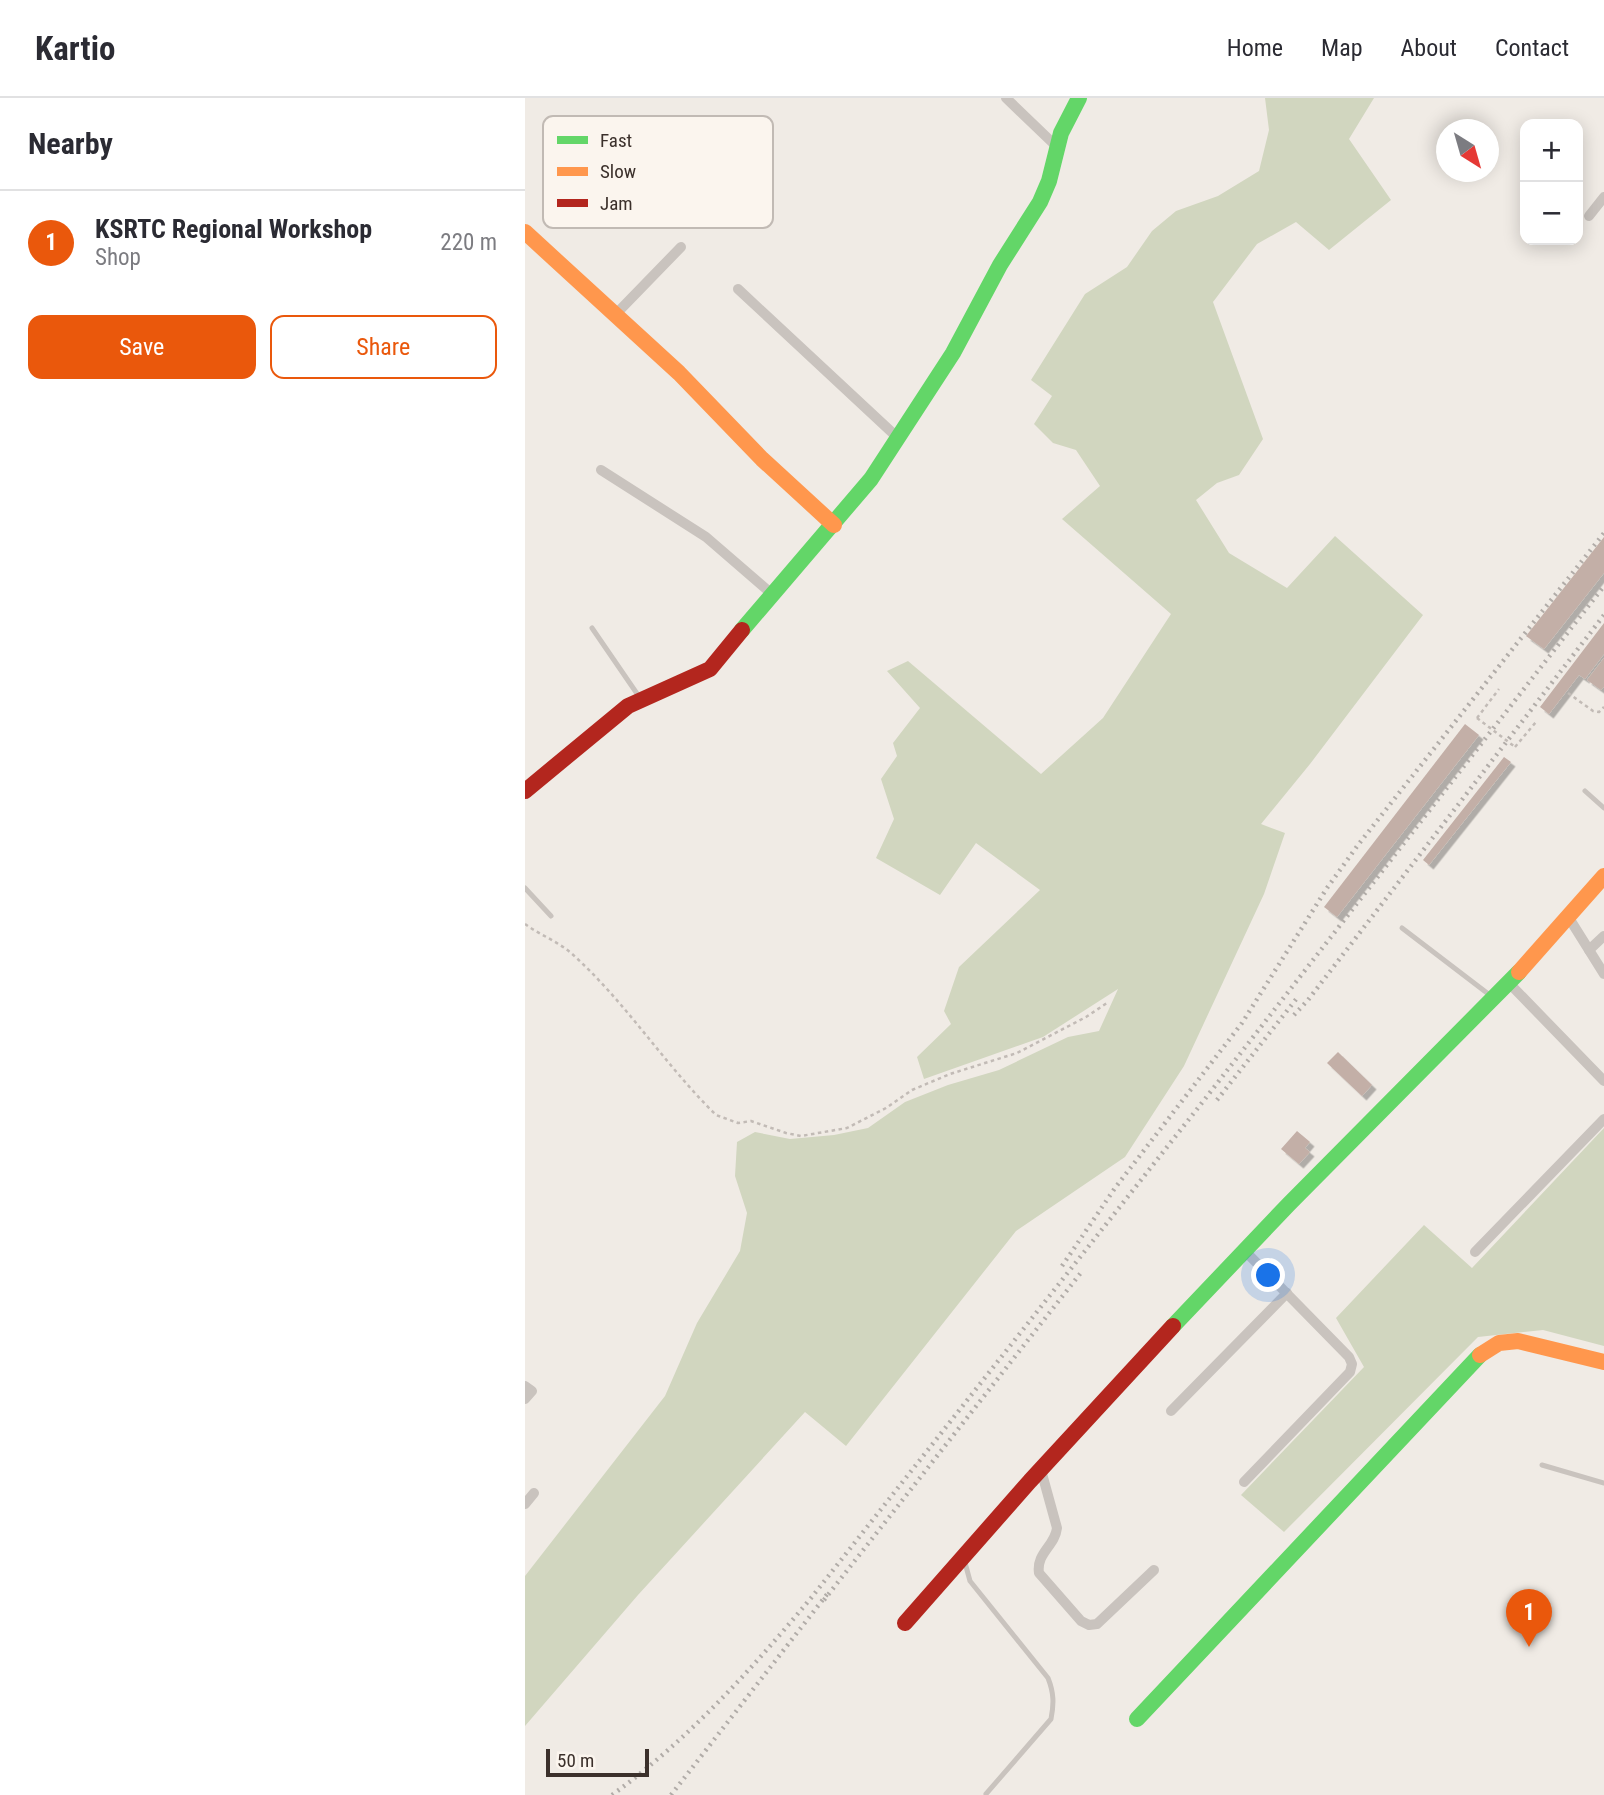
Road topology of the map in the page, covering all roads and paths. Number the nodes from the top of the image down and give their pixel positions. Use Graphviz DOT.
graph roads {
  1 [pos="1006,98"];
  2 [pos="1079,98"];
  3 [pos="1056,146"];
  4 [pos="1604,197"];
  5 [pos="1589,215"];
  6 [pos="525,232"];
  7 [pos="681,247"];
  8 [pos="738,289"];
  9 [pos="615,315"];
  10 [pos="898,438"];
  11 [pos="601,470"];
  12 [pos="834,525"];
  13 [pos="772,594"];
  14 [pos="592,628"];
  15 [pos="1499,689"];
  16 [pos="1568,694"];
  17 [pos="642,700"];
  18 [pos="1604,707"];
  19 [pos="1536,722"];
  20 [pos="525,790"];
  21 [pos="1585,791"];
  22 [pos="1604,807"];
  23 [pos="1604,876"];
  24 [pos="525,888"];
  25 [pos="551,916"];
  26 [pos="1569,918"];
  27 [pos="525,924"];
  28 [pos="1402,928"];
  29 [pos="1604,936"];
  30 [pos="1589,950"];
  31 [pos="1604,974"];
  32 [pos="1509,982"];
  33 [pos="1494,997"];
  34 [pos="1107,1003"];
  35 [pos="1604,1081"];
  36 [pos="1604,1119"];
  37 [pos="1245,1251"];
  38 [pos="1475,1252"];
  39 [pos="1287,1293"];
  40 [pos="1604,1362"];
  41 [pos="525,1386"];
  42 [pos="525,1399"];
  43 [pos="1171,1411"];
  44 [pos="1542,1465"];
  45 [pos="1041,1471"];
  46 [pos="1244,1482"];
  47 [pos="1604,1483"];
  48 [pos="534,1493"];
  49 [pos="525,1504"];
  50 [pos="963,1556"];
  51 [pos="1154,1570"];
  52 [pos="905,1623"];
  53 [pos="1137,1719"];
  54 [pos="986,1794"];
  1 -- 3 [label="street"];
  2 -- 3 [label="street"];
  3 -- 10 [label="street"];
  4 -- 5 [label="street"];
  6 -- 9 [label="street"];
  7 -- 9 [label="street"];
  8 -- 10 [label="street"];
  9 -- 12 [label="street"];
  10 -- 12 [label="street"];
  11 -- 13 [label="street"];
  12 -- 13 [label="street"];
  13 -- 17 [label="street"];
  14 -- 17 [label="lane"];
  15 -- 19 [label="path, bridge"];
  16 -- 18 [label="path"];
  17 -- 20 [label="street"];
  21 -- 22 [label="lane"];
  23 -- 26 [label="street"];
  24 -- 25 [label="lane"];
  26 -- 30 [label="street"];
  26 -- 32 [label="street"];
  27 -- 34 [label="path"];
  28 -- 33 [label="lane"];
  29 -- 30 [label="street"];
  30 -- 31 [label="street"];
  32 -- 33 [label="street"];
  32 -- 35 [label="street"];
  33 -- 37 [label="street"];
  36 -- 38 [label="street"];
  37 -- 39 [label="street"];
  37 -- 45 [label="street"];
  39 -- 43 [label="street"];
  39 -- 46 [label="street"];
  40 -- 53 [label="street"];
  41 -- 42 [label="street"];
  44 -- 47 [label="lane"];
  45 -- 50 [label="street"];
  45 -- 51 [label="street"];
  48 -- 49 [label="street"];
  50 -- 52 [label="street"];
  50 -- 54 [label="lane"];
}
